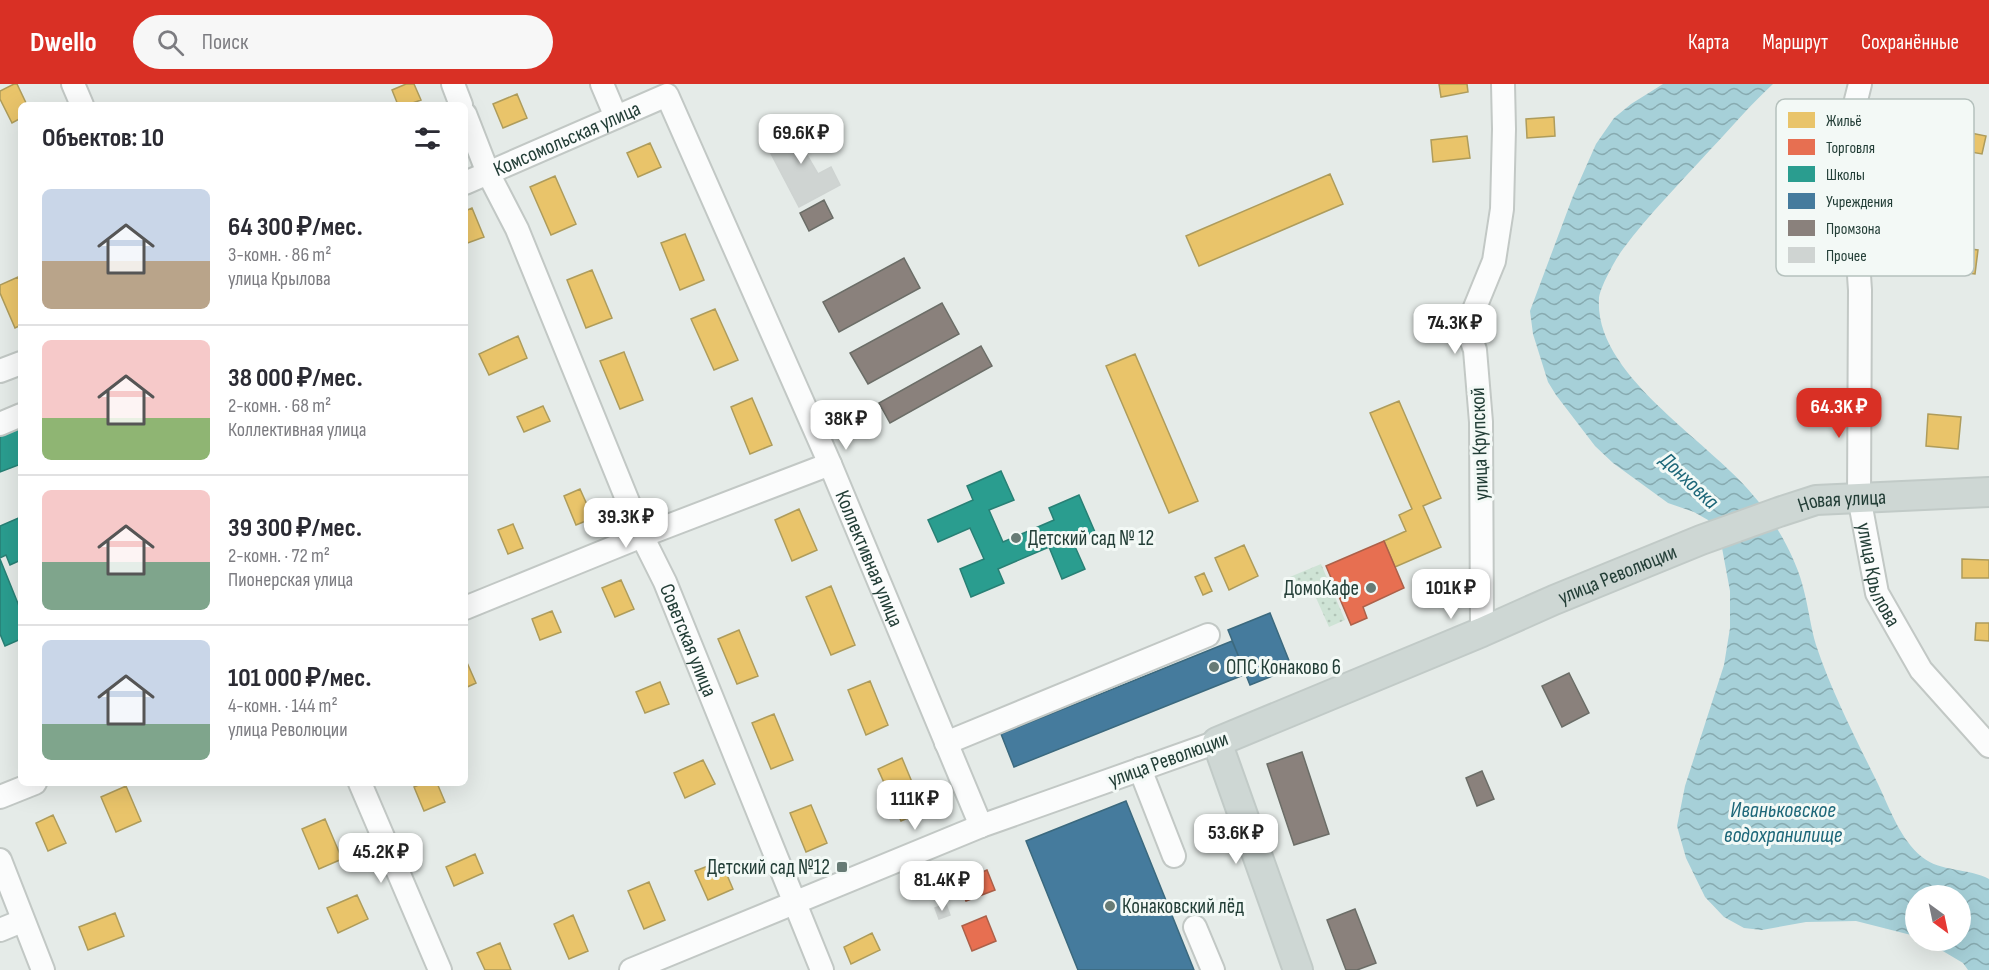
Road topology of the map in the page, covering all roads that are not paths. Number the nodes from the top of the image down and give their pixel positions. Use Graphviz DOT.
graph roads {
  1 [pos="73,84"];
  2 [pos="453,84"];
  3 [pos="602,84"];
  4 [pos="1503,84"];
  5 [pos="1860,84"];
  6 [pos="667,95"];
  7 [pos="1856,99"];
  8 [pos="81,102"];
  9 [pos="460,102"];
  10 [pos="616,117"];
  11 [pos="468,122"];
  12 [pos="488,173"];
  13 [pos="468,182"];
  14 [pos="1859,276"];
  15 [pos="18,364"];
  16 [pos="0,371"];
  17 [pos="18,416"];
  18 [pos="0,424"];
  19 [pos="830,464"];
  20 [pos="1989,492"];
  21 [pos="1859,496"];
  22 [pos="642,536"];
  23 [pos="1701,540"];
  24 [pos="468,607"];
  25 [pos="1482,632"];
  26 [pos="1208,635"];
  27 [pos="1217,742"];
  28 [pos="946,743"];
  29 [pos="1989,746"];
  30 [pos="1140,769"];
  31 [pos="28,786"];
  32 [pos="361,786"];
  33 [pos="0,797"];
  34 [pos="981,826"];
  35 [pos="1174,856"];
  36 [pos="0,860"];
  37 [pos="794,901"];
  38 [pos="22,921"];
  39 [pos="1196,927"];
  40 [pos="0,930"];
  41 [pos="43,970"];
  42 [pos="440,970"];
  43 [pos="631,970"];
  44 [pos="822,970"];
  45 [pos="1213,970"];
  46 [pos="1298,970"];
  1 -- 8 [label="street"];
  2 -- 9 [label="street"];
  3 -- 10 [label="street"];
  4 -- 25 [label="street, улица Крупской"];
  5 -- 7 [label="street, улица Крылова"];
  6 -- 10 [label="street, Комсомольская улица"];
  6 -- 19 [label="street, Коллективная улица"];
  10 -- 12 [label="street, Комсомольская улица"];
  11 -- 12 [label="street, Советская улица"];
  12 -- 13 [label="street, Комсомольская улица"];
  12 -- 22 [label="street, Советская улица"];
  14 -- 21 [label="street, улица Крылова"];
  15 -- 16 [label="street"];
  17 -- 18 [label="street"];
  19 -- 22 [label="street"];
  19 -- 28 [label="street, Коллективная улица"];
  20 -- 21 [label="main road, Новая улица"];
  21 -- 23 [label="main road, Новая улица"];
  21 -- 29 [label="street, улица Крылова"];
  22 -- 24 [label="street"];
  22 -- 37 [label="street, Советская улица"];
  23 -- 25 [label="main road, улица Революции"];
  25 -- 27 [label="main road, улица Революции"];
  26 -- 28 [label="street"];
  27 -- 30 [label="street, улица Революции"];
  27 -- 46 [label="main road"];
  28 -- 34 [label="street, Коллективная улица"];
  30 -- 34 [label="street, улица Революции"];
  30 -- 35 [label="street"];
  31 -- 33 [label="street"];
  32 -- 42 [label="street"];
  34 -- 37 [label="street, улица Революции"];
  36 -- 38 [label="street"];
  37 -- 43 [label="street, улица Революции"];
  37 -- 44 [label="street, Советская улица"];
  38 -- 40 [label="street"];
  38 -- 41 [label="street"];
  39 -- 45 [label="street"];
}
